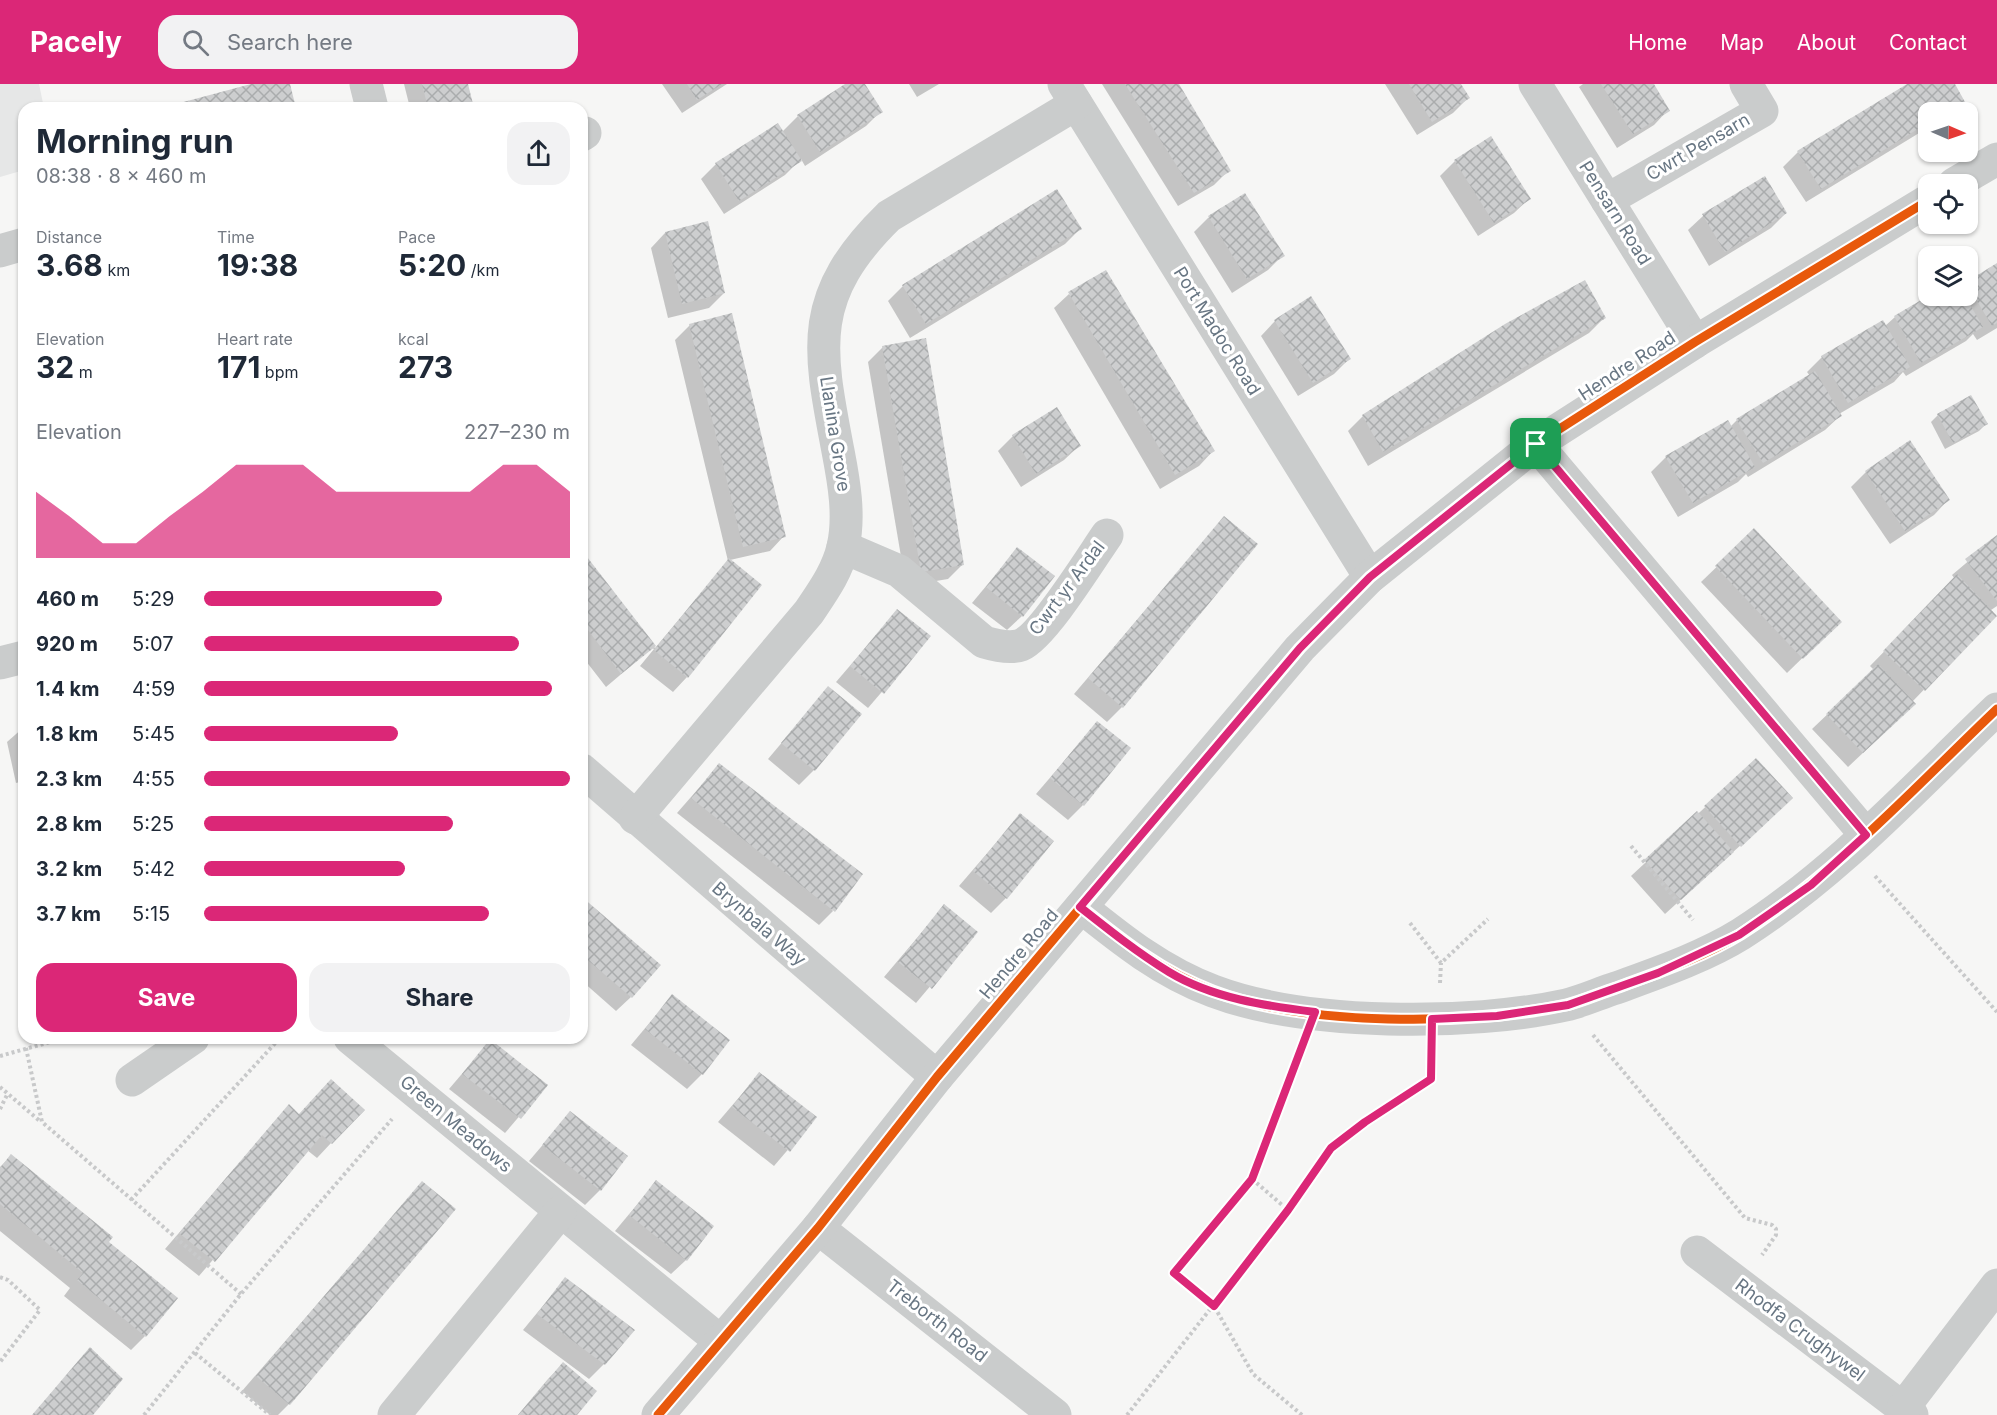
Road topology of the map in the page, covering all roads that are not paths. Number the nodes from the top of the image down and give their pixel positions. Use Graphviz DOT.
graph roads {
  1 [pos="366,84"];
  2 [pos="1535,84"];
  3 [pos="1746,84"];
  4 [pos="1070,94"];
  5 [pos="370,102"];
  6 [pos="1997,159"];
  7 [pos="1971,174"];
  8 [pos="1607,200"];
  9 [pos="1918,207"];
  10 [pos="18,246"];
  11 [pos="0,251"];
  12 [pos="1695,342"];
  13 [pos="1536,444"];
  14 [pos="1107,535"];
  15 [pos="843,547"];
  16 [pos="1370,577"];
  17 [pos="18,658"];
  18 [pos="0,663"];
  19 [pos="1997,709"];
  20 [pos="588,775"];
  21 [pos="635,818"];
  22 [pos="1859,842"];
  23 [pos="1080,907"];
  24 [pos="184,1044"];
  25 [pos="358,1044"];
  26 [pos="937,1077"];
  27 [pos="132,1080"];
  28 [pos="561,1212"];
  29 [pos="818,1228"];
  30 [pos="1697,1252"];
  31 [pos="1997,1285"];
  32 [pos="720,1341"];
  33 [pos="1907,1411"];
  34 [pos="394,1415"];
  35 [pos="657,1415"];
  36 [pos="1055,1415"];
  1 -- 5 [label="street"];
  2 -- 8 [label="street, Pensarn Road"];
  3 -- 8 [label="street, Cwrt Pensarn"];
  4 -- 15 [label="street, Llanina Grove"];
  4 -- 16 [label="street, Port Madoc Road"];
  6 -- 7 [label="street"];
  8 -- 12 [label="street, Pensarn Road"];
  9 -- 12 [label="street, Hendre Road"];
  10 -- 11 [label="street"];
  12 -- 13 [label="street, Hendre Road"];
  13 -- 16 [label="street, Hendre Road"];
  13 -- 22 [label="street"];
  14 -- 15 [label="street, Cwrt yr Ardal"];
  15 -- 21 [label="street, Llanina Grove"];
  16 -- 23 [label="street, Hendre Road"];
  17 -- 18 [label="street"];
  19 -- 22 [label="street"];
  20 -- 21 [label="street, Brynbala Way"];
  21 -- 26 [label="street, Brynbala Way"];
  22 -- 23 [label="street"];
  23 -- 26 [label="street, Hendre Road"];
  24 -- 27 [label="street"];
  25 -- 28 [label="street, Green Meadows"];
  26 -- 29 [label="street, Hendre Road"];
  28 -- 32 [label="street, Green Meadows"];
  28 -- 34 [label="street"];
  29 -- 32 [label="street, Hendre Road"];
  29 -- 36 [label="street, Treborth Road"];
  30 -- 33 [label="street, Rhodfa Crughywel"];
  31 -- 33 [label="street, Rhodfa Crughywel"];
  32 -- 35 [label="street, Hendre Road"];
}
